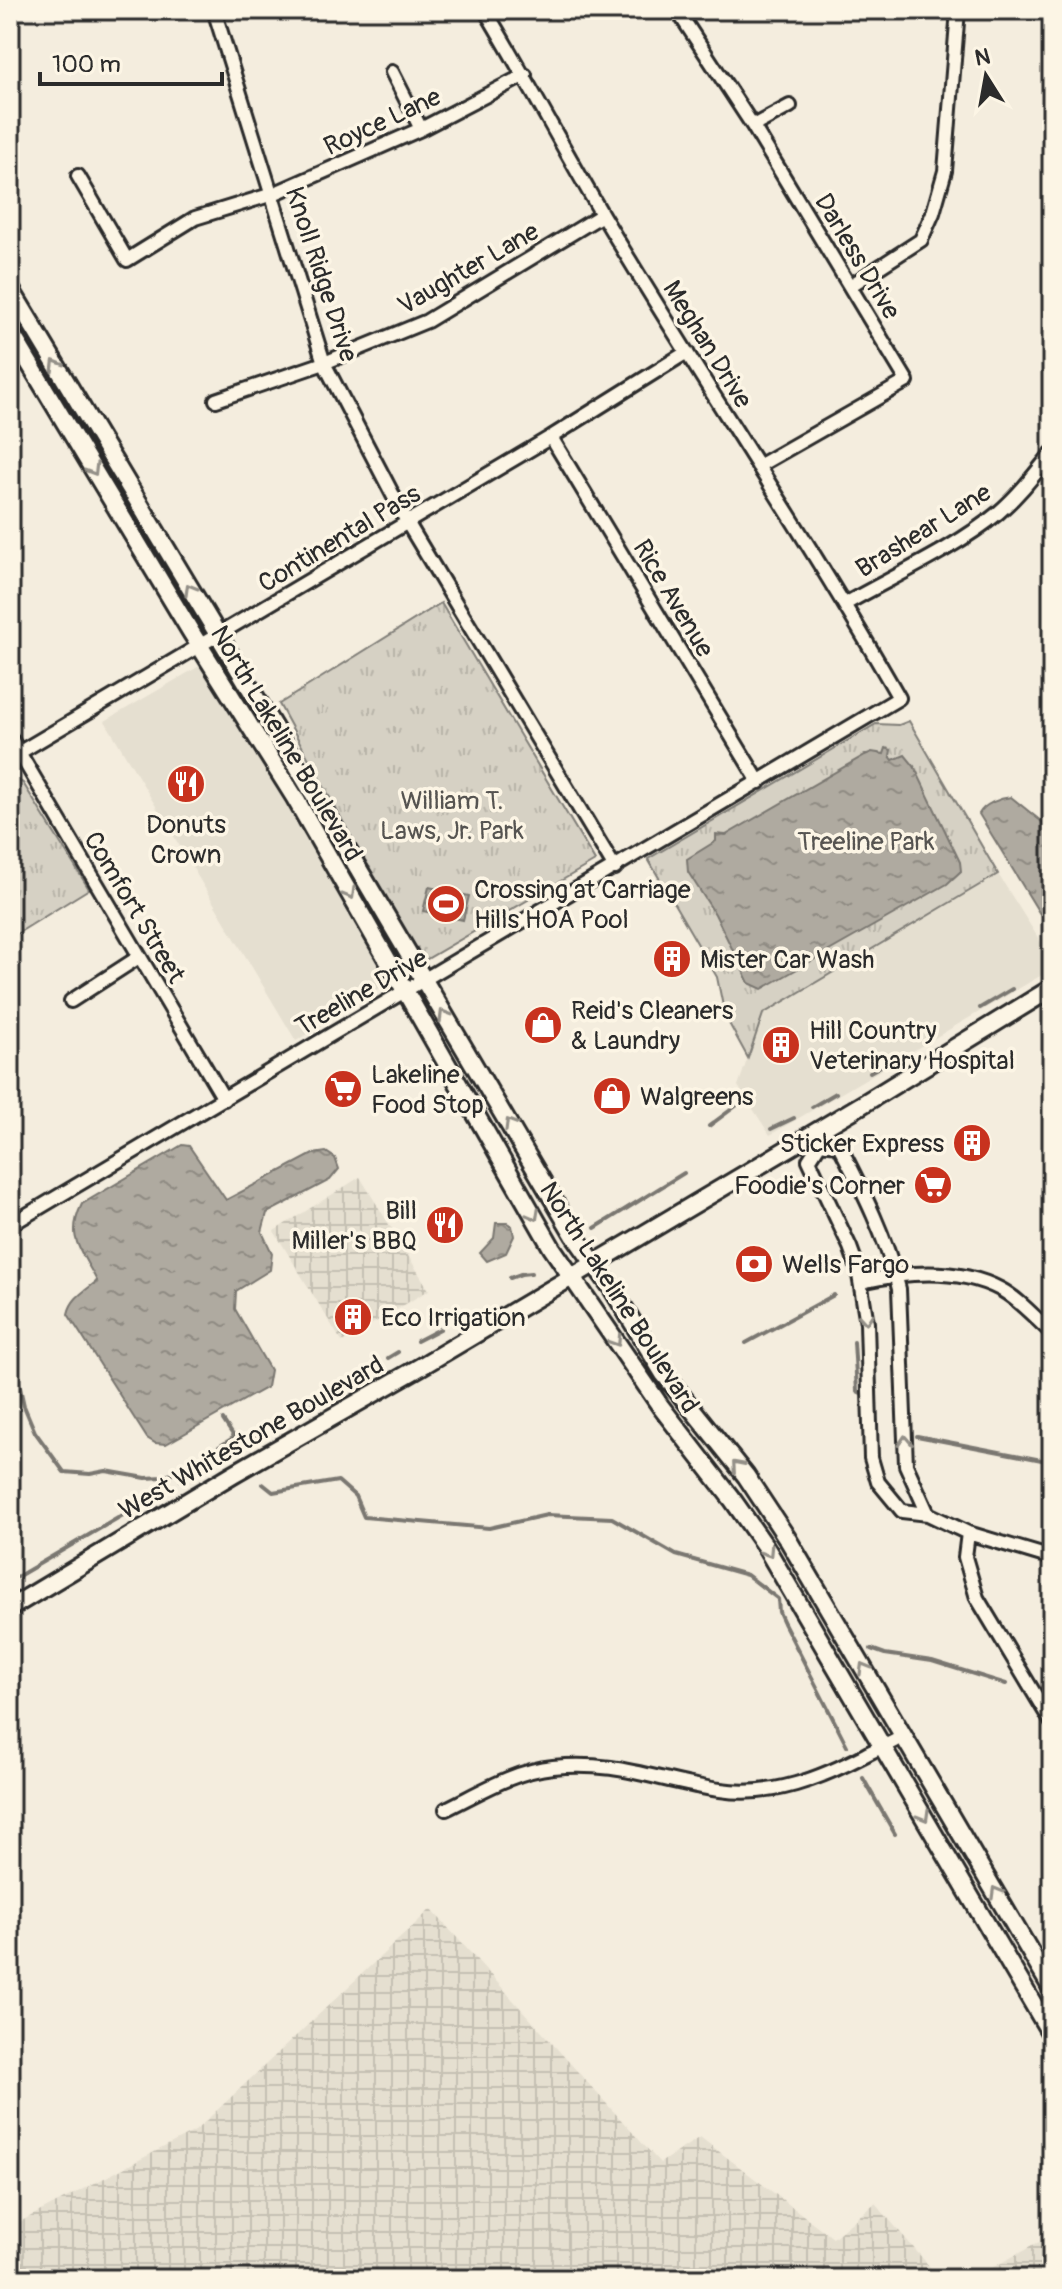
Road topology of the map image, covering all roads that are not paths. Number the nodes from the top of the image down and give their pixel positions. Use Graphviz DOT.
graph roads {
  1 [pos="214,10"];
  2 [pos="485,10"];
  3 [pos="677,10"];
  4 [pos="958,10"];
  5 [pos="392,72"];
  6 [pos="525,75"];
  7 [pos="790,106"];
  8 [pos="753,126"];
  9 [pos="421,129"];
  10 [pos="78,176"];
  11 [pos="273,194"];
  12 [pos="602,215"];
  13 [pos="850,286"];
  14 [pos="10,288"];
  15 [pos="10,331"];
  16 [pos="687,352"];
  17 [pos="324,363"];
  18 [pos="216,400"];
  19 [pos="551,437"];
  20 [pos="1052,453"];
  21 [pos="758,466"];
  22 [pos="407,522"];
  23 [pos="845,604"];
  24 [pos="217,636"];
  25 [pos="200,646"];
  26 [pos="899,698"];
  27 [pos="10,737"];
  28 [pos="14,755"];
  29 [pos="759,782"];
  30 [pos="615,868"];
  31 [pos="139,957"];
  32 [pos="424,981"];
  33 [pos="1052,988"];
  34 [pos="406,991"];
  35 [pos="71,1001"];
  36 [pos="224,1099"];
  37 [pos="818,1138"];
  38 [pos="10,1225"];
  39 [pos="594,1264"];
  40 [pos="895,1274"];
  41 [pos="572,1277"];
  42 [pos="861,1282"];
  43 [pos="1052,1333"];
  44 [pos="928,1514"];
  45 [pos="968,1533"];
  46 [pos="1052,1558"];
  47 [pos="10,1608"];
  48 [pos="1052,1723"];
  49 [pos="903,1736"];
  50 [pos="884,1748"];
  51 [pos="446,1809"];
  52 [pos="1025,1941"];
  53 [pos="1003,1952"];
  54 [pos="1052,1989"];
  55 [pos="1052,2036"];
  1 -- 11 [label="street, Knoll Ridge Drive"];
  2 -- 6 [label="street, Meghan Drive"];
  3 -- 8 [label="street, Darless Drive"];
  4 -- 13 [label="street"];
  5 -- 9 [label="street"];
  6 -- 9 [label="street, Royce Lane"];
  6 -- 12 [label="street, Meghan Drive"];
  7 -- 8 [label="street"];
  8 -- 13 [label="street, Darless Drive"];
  9 -- 11 [label="street, Royce Lane"];
  10 -- 11 [label="street, Royce Lane"];
  11 -- 17 [label="street, Knoll Ridge Drive"];
  12 -- 16 [label="street, Meghan Drive"];
  12 -- 17 [label="street, Vaughter Lane"];
  13 -- 21 [label="street, Darless Drive"];
  24 -- 14 [label="main road, North Lakeline Boulevard, one-way"];
  15 -- 25 [label="main road, North Lakeline Boulevard, one-way"];
  16 -- 19 [label="street, Continental Pass"];
  16 -- 21 [label="street, Meghan Drive"];
  17 -- 18 [label="street, Vaughter Lane"];
  17 -- 22 [label="street, Knoll Ridge Drive"];
  19 -- 22 [label="street, Continental Pass"];
  19 -- 29 [label="street, Rice Avenue"];
  20 -- 23 [label="street, Brashear Lane"];
  21 -- 23 [label="street, Meghan Drive"];
  22 -- 24 [label="street, Continental Pass"];
  22 -- 30 [label="street, Knoll Ridge Drive"];
  23 -- 26 [label="street, Meghan Drive"];
  24 -- 25 [label="street, Continental Pass"];
  24 -- 32 [label="main road, North Lakeline Boulevard"];
  25 -- 28 [label="street, Continental Pass"];
  25 -- 34 [label="main road, North Lakeline Boulevard, one-way"];
  26 -- 29 [label="street, Treeline Drive"];
  27 -- 28 [label="street, Comfort Street"];
  28 -- 31 [label="street, Comfort Street"];
  29 -- 30 [label="street, Treeline Drive"];
  30 -- 32 [label="street, Treeline Drive"];
  31 -- 35 [label="street"];
  31 -- 36 [label="street, Comfort Street"];
  32 -- 34 [label="street, Treeline Drive"];
  39 -- 32 [label="main road, North Lakeline Boulevard, one-way"];
  33 -- 37 [label="main road, West Whitestone Boulevard"];
  34 -- 36 [label="street, Treeline Drive"];
  34 -- 41 [label="main road, North Lakeline Boulevard, one-way"];
  36 -- 38 [label="street, Treeline Drive"];
  37 -- 39 [label="main road, West Whitestone Boulevard"];
  37 -- 40 [label="street"];
  37 -- 42 [label="street"];
  39 -- 41 [label="main road, West Whitestone Boulevard"];
  49 -- 39 [label="main road, North Lakeline Boulevard, one-way"];
  40 -- 42 [label="street"];
  40 -- 43 [label="street"];
  44 -- 40 [label="street, one-way"];
  41 -- 47 [label="main road, West Whitestone Boulevard"];
  41 -- 50 [label="main road, North Lakeline Boulevard, one-way"];
  42 -- 44 [label="street, one-way"];
  44 -- 45 [label="street"];
  45 -- 46 [label="street"];
  45 -- 48 [label="street"];
  49 -- 50 [label="street"];
  52 -- 49 [label="main road, North Lakeline Boulevard, one-way"];
  50 -- 51 [label="street"];
  50 -- 53 [label="main road, North Lakeline Boulevard, one-way"];
  52 -- 53 [label="main road"];
  52 -- 54 [label="main road, North Lakeline Boulevard"];
  53 -- 55 [label="main road, North Lakeline Boulevard"];
}
